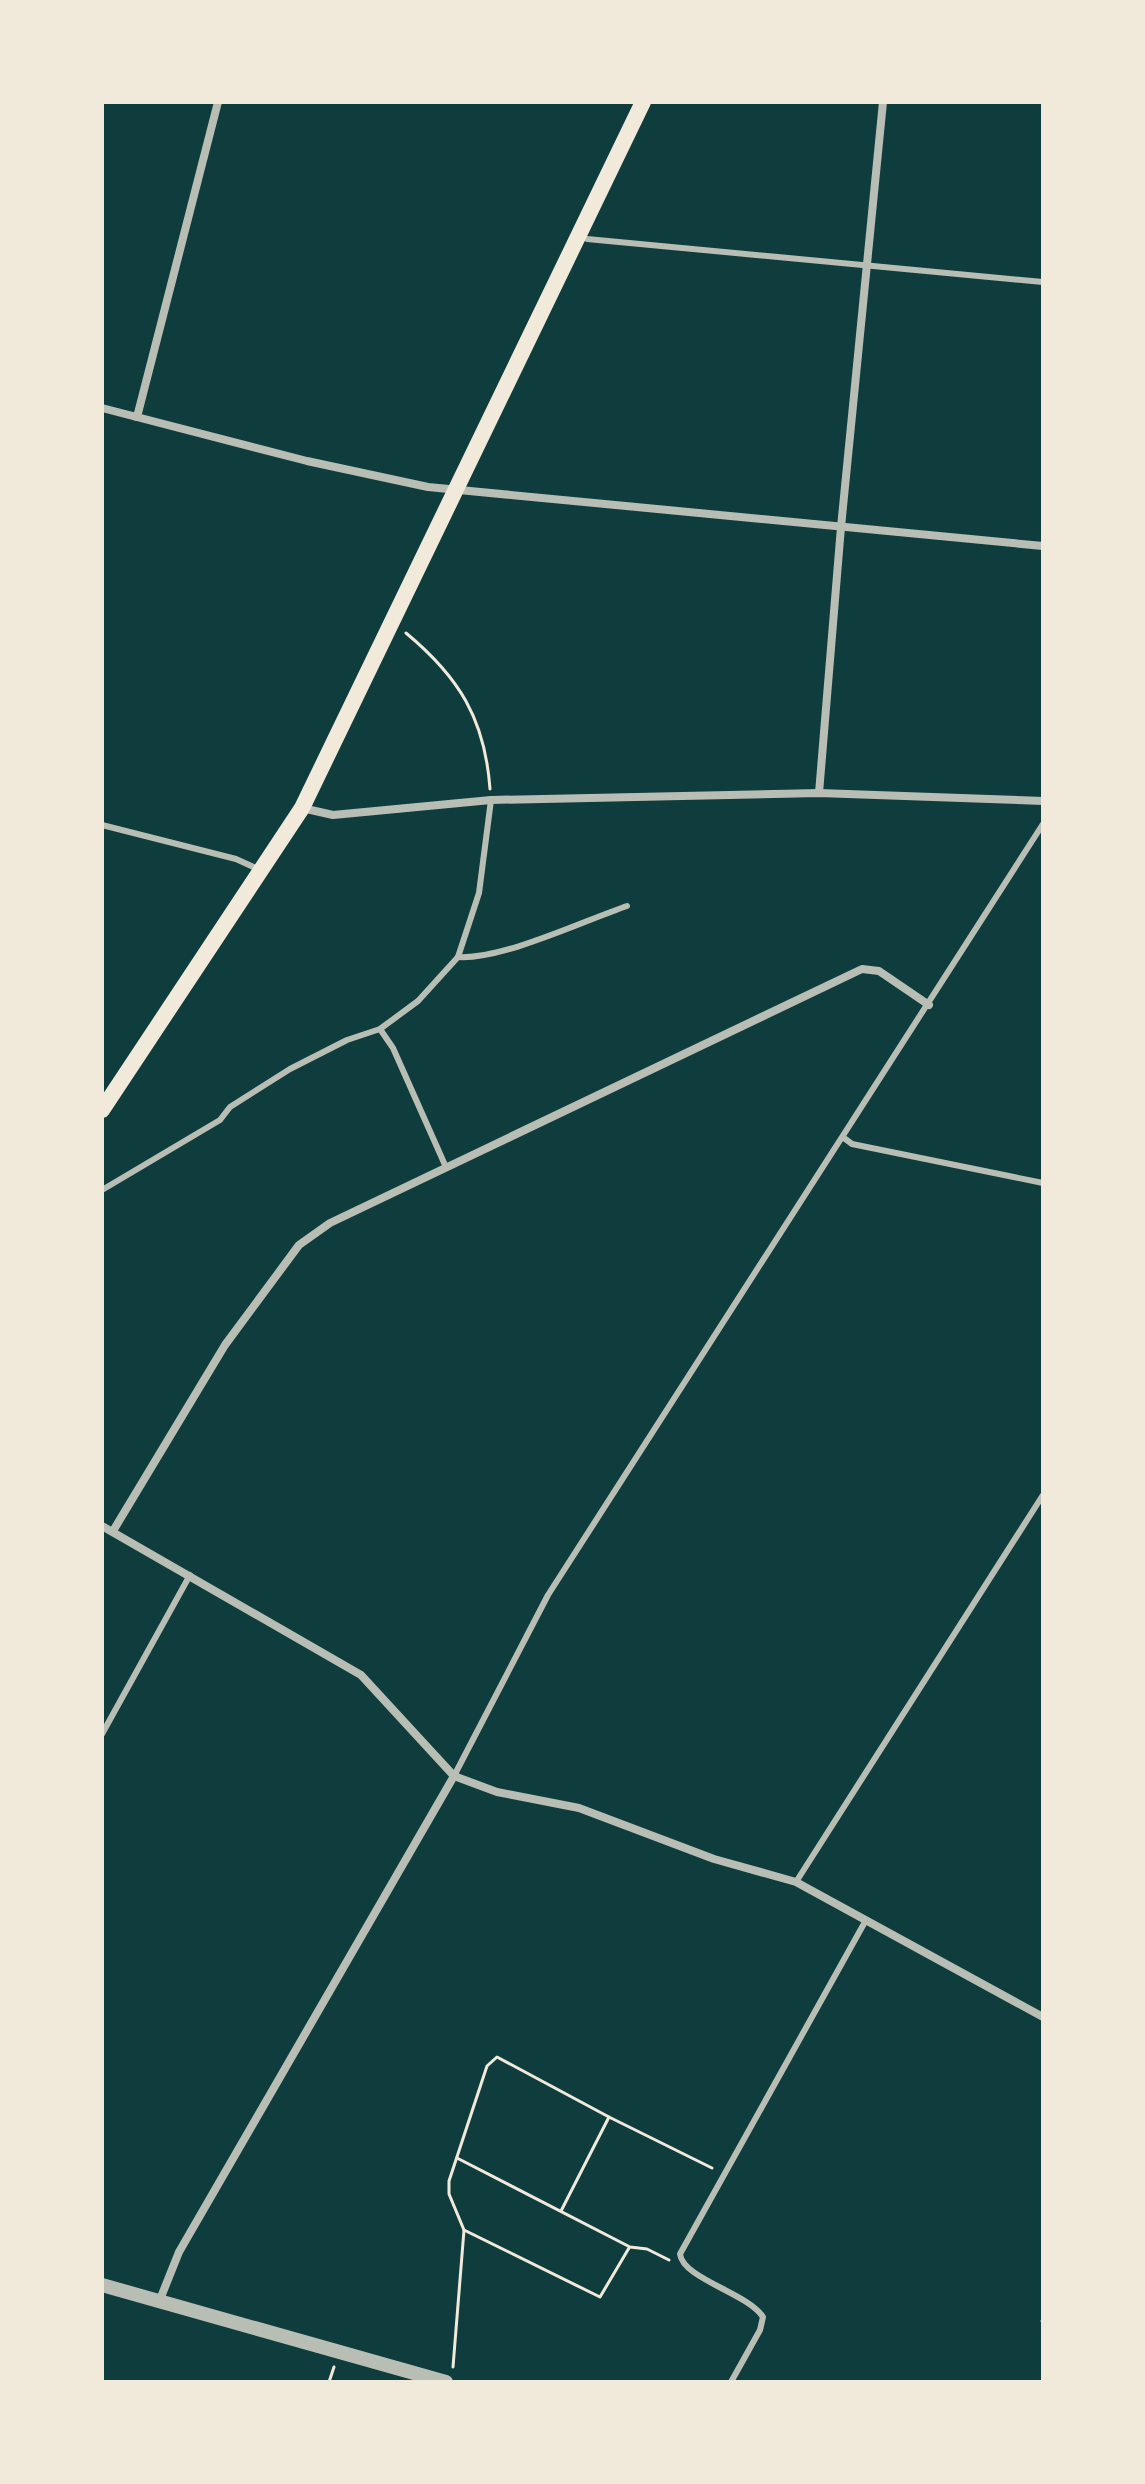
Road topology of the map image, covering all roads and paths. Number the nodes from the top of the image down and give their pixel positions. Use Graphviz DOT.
graph roads {
  1 [pos="218,102"];
  2 [pos="643,102"];
  3 [pos="883,102"];
  4 [pos="577,233"];
  5 [pos="866,265"];
  6 [pos="1043,282"];
  7 [pos="102,408"];
  8 [pos="137,417"];
  9 [pos="454,490"];
  10 [pos="841,527"];
  11 [pos="1043,546"];
  12 [pos="391,620"];
  13 [pos="819,793"];
  14 [pos="491,800"];
  15 [pos="1043,801"];
  16 [pos="302,808"];
  17 [pos="1043,824"];
  18 [pos="102,825"];
  19 [pos="263,871"];
  20 [pos="627,906"];
  21 [pos="458,957"];
  22 [pos="929,1005"];
  23 [pos="380,1029"];
  24 [pos="102,1110"];
  25 [pos="844,1138"];
  26 [pos="445,1165"];
  27 [pos="1043,1183"];
  28 [pos="102,1190"];
  29 [pos="1043,1495"];
  30 [pos="102,1526"];
  31 [pos="113,1531"];
  32 [pos="190,1575"];
  33 [pos="102,1734"];
  34 [pos="454,1776"];
  35 [pos="796,1882"];
  36 [pos="866,1920"];
  37 [pos="1043,2017"];
  38 [pos="609,2117"];
  39 [pos="456,2158"];
  40 [pos="724,2174"];
  41 [pos="561,2211"];
  42 [pos="464,2230"];
  43 [pos="630,2247"];
  44 [pos="681,2261"];
  45 [pos="102,2285"];
  46 [pos="159,2302"];
  47 [pos="449,2376"];
  48 [pos="731,2382"];
  1 -- 8 [label="street"];
  2 -- 4 [label="main road"];
  3 -- 5 [label="street"];
  4 -- 5 [label="lane"];
  4 -- 9 [label="main road"];
  5 -- 6 [label="lane"];
  5 -- 10 [label="street"];
  7 -- 8 [label="street"];
  8 -- 9 [label="street"];
  9 -- 10 [label="street"];
  9 -- 12 [label="main road"];
  10 -- 11 [label="street"];
  10 -- 13 [label="street"];
  12 -- 14 [label="path"];
  12 -- 16 [label="main road"];
  13 -- 14 [label="street"];
  13 -- 15 [label="street"];
  14 -- 16 [label="street"];
  14 -- 21 [label="lane"];
  16 -- 19 [label="main road"];
  17 -- 22 [label="lane"];
  18 -- 19 [label="lane"];
  19 -- 24 [label="main road"];
  20 -- 21 [label="lane"];
  21 -- 23 [label="lane"];
  22 -- 25 [label="lane"];
  22 -- 26 [label="street"];
  23 -- 26 [label="lane"];
  23 -- 28 [label="lane"];
  25 -- 27 [label="lane"];
  25 -- 34 [label="lane"];
  26 -- 31 [label="street"];
  29 -- 35 [label="lane"];
  30 -- 31 [label="street"];
  31 -- 32 [label="street"];
  32 -- 33 [label="lane"];
  32 -- 34 [label="street"];
  34 -- 35 [label="street"];
  34 -- 46 [label="street"];
  35 -- 36 [label="street"];
  36 -- 37 [label="street"];
  36 -- 40 [label="lane"];
  38 -- 39 [label="path"];
  38 -- 40 [label="path"];
  38 -- 41 [label="path"];
  39 -- 41 [label="path"];
  39 -- 42 [label="path"];
  40 -- 44 [label="lane"];
  41 -- 43 [label="path"];
  42 -- 43 [label="path"];
  42 -- 47 [label="path"];
  43 -- 44 [label="path"];
  44 -- 48 [label="lane"];
  45 -- 46 [label="street"];
  46 -- 47 [label="street"];
}
